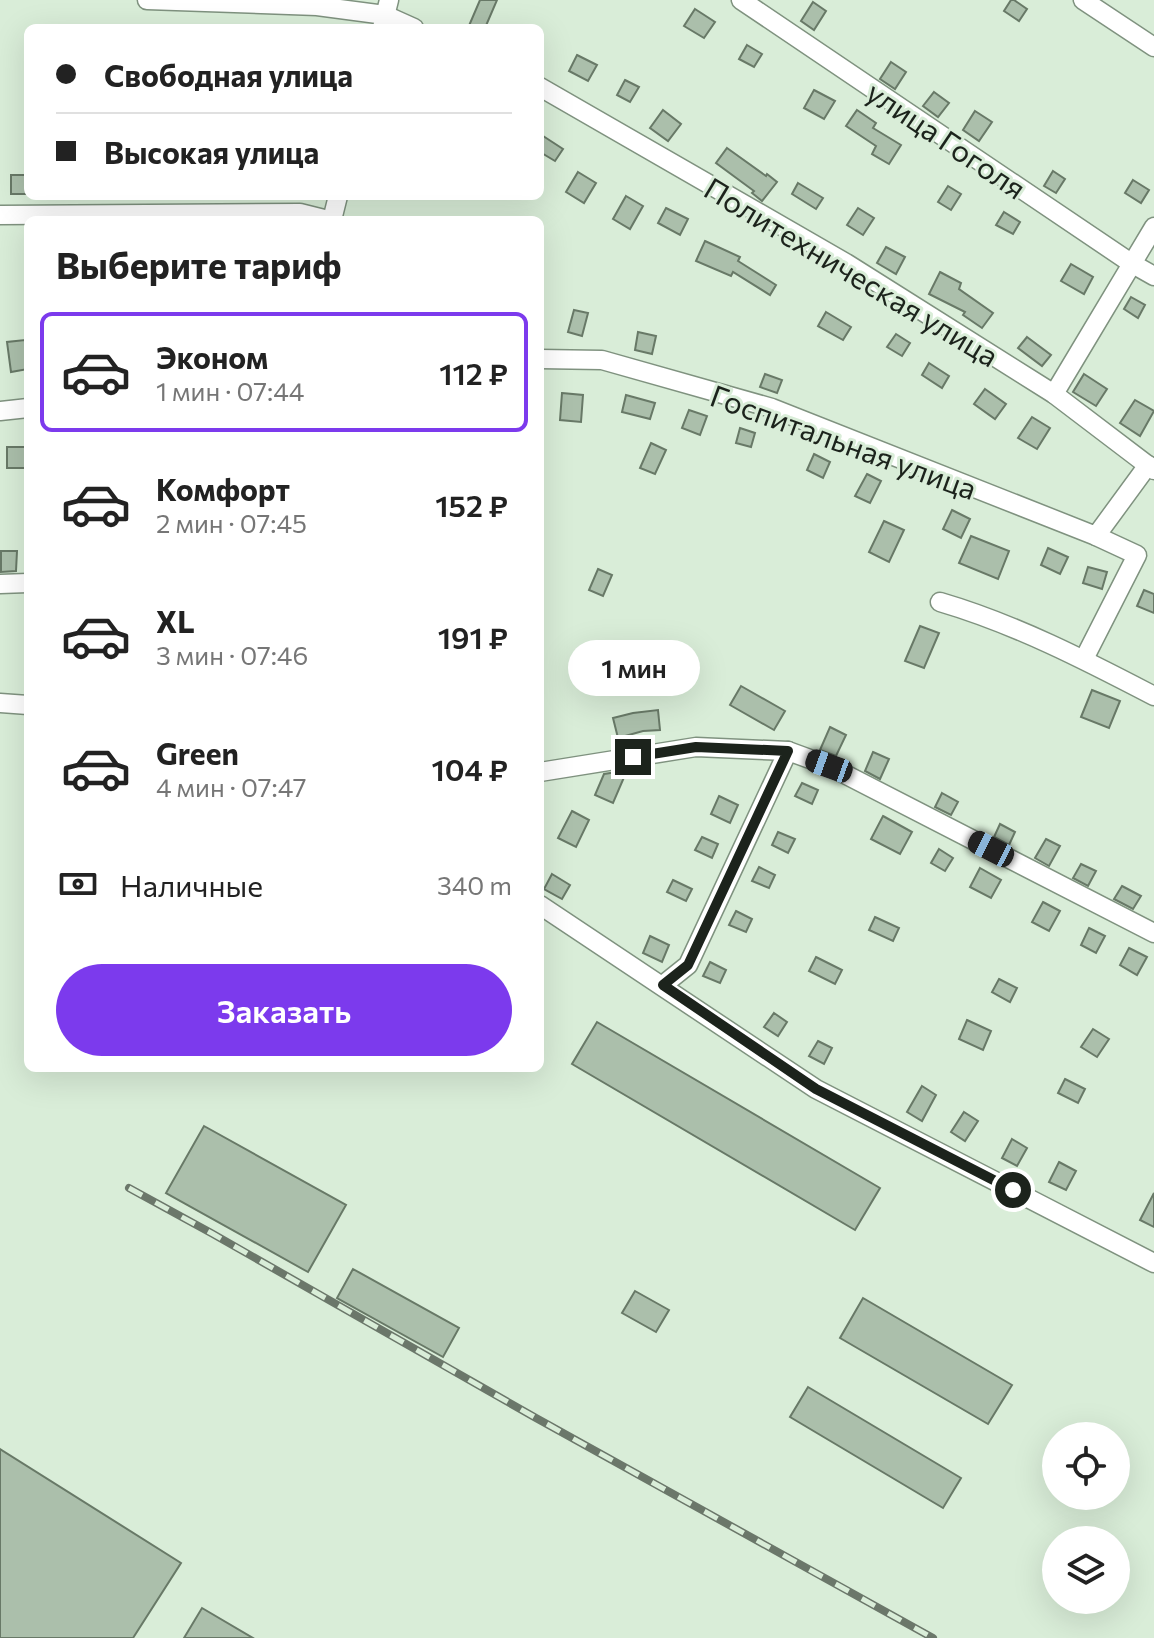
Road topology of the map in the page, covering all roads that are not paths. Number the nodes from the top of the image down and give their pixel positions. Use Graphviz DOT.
graph roads {
  1 [pos="147,0"];
  2 [pos="741,0"];
  3 [pos="1083,0"];
  4 [pos="385,14"];
  5 [pos="406,24"];
  6 [pos="1154,47"];
  7 [pos="544,89"];
  8 [pos="0,215"];
  9 [pos="313,216"];
  10 [pos="1154,227"];
  11 [pos="1131,263"];
  12 [pos="1154,276"];
  13 [pos="544,359"];
  14 [pos="1054,394"];
  15 [pos="24,408"];
  16 [pos="0,411"];
  17 [pos="1151,468"];
  18 [pos="1096,536"];
  19 [pos="1146,559"];
  20 [pos="24,583"];
  21 [pos="0,584"];
  22 [pos="940,602"];
  23 [pos="1084,659"];
  24 [pos="1154,696"];
  25 [pos="0,703"];
  26 [pos="24,705"];
  27 [pos="788,751"];
  28 [pos="544,771"];
  29 [pos="544,908"];
  30 [pos="1154,933"];
  31 [pos="663,985"];
  32 [pos="1154,1263"];
  1 -- 4 [label="street"];
  2 -- 11 [label="street, улица Гоголя"];
  3 -- 6 [label="street"];
  4 -- 5 [label="street"];
  7 -- 14 [label="street, Политехническая улица"];
  8 -- 9 [label="street"];
  10 -- 11 [label="street"];
  11 -- 12 [label="street, улица Гоголя"];
  11 -- 14 [label="street"];
  13 -- 18 [label="street, Госпитальная улица"];
  14 -- 17 [label="street, Политехническая улица"];
  15 -- 16 [label="street"];
  17 -- 18 [label="street"];
  18 -- 19 [label="street, Госпитальная улица"];
  19 -- 23 [label="street, Госпитальная улица"];
  20 -- 21 [label="street"];
  22 -- 23 [label="street"];
  23 -- 24 [label="street"];
  25 -- 26 [label="street"];
  27 -- 28 [label="street"];
  27 -- 30 [label="street"];
  27 -- 31 [label="street"];
  29 -- 31 [label="street"];
  31 -- 32 [label="street"];
}
